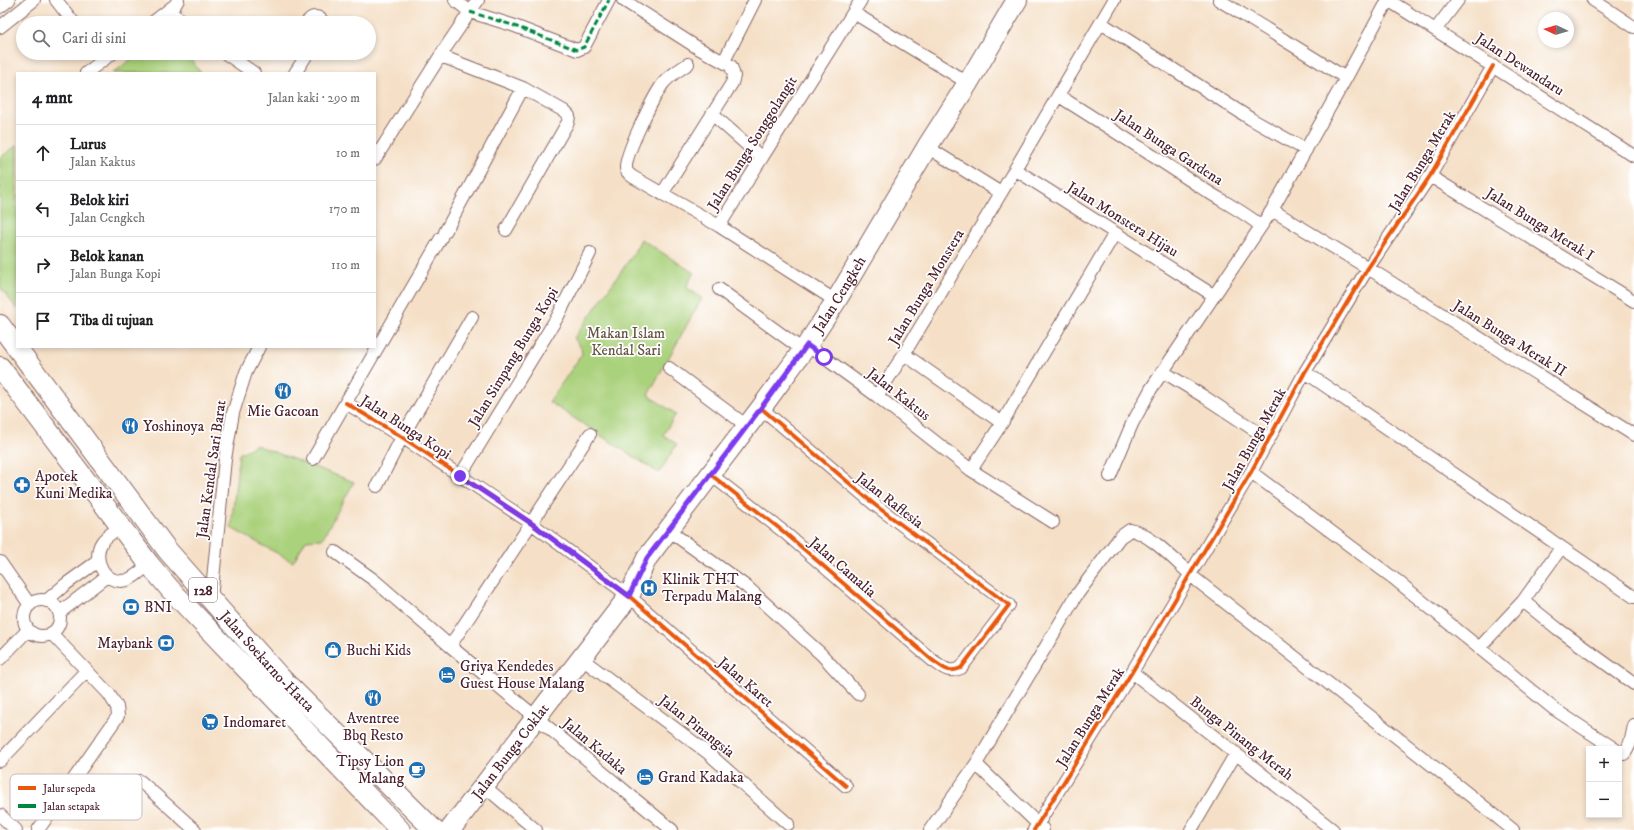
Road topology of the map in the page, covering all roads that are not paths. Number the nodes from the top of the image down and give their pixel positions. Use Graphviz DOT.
graph roads {
  1 [pos="9,0"];
  2 [pos="34,0"];
  3 [pos="56,0"];
  4 [pos="178,0"];
  5 [pos="455,0"];
  6 [pos="478,0"];
  7 [pos="609,0"];
  8 [pos="623,0"];
  9 [pos="755,0"];
  10 [pos="861,0"];
  11 [pos="1017,0"];
  12 [pos="1114,0"];
  13 [pos="1219,0"];
  14 [pos="1388,0"];
  15 [pos="1458,0"];
  16 [pos="1593,0"];
  17 [pos="0,7"];
  18 [pos="168,11"];
  19 [pos="470,12"];
  20 [pos="854,13"];
  21 [pos="69,16"];
  22 [pos="161,16"];
  23 [pos="176,16"];
  24 [pos="1101,23"];
  25 [pos="0,27"];
  26 [pos="1634,27"];
  27 [pos="1436,29"];
  28 [pos="441,56"];
  29 [pos="720,59"];
  30 [pos="97,60"];
  31 [pos="232,60"];
  32 [pos="235,60"];
  33 [pos="303,60"];
  34 [pos="688,64"];
  35 [pos="1493,66"];
  36 [pos="87,72"];
  37 [pos="242,72"];
  38 [pos="253,72"];
  39 [pos="296,72"];
  40 [pos="1346,78"];
  41 [pos="968,83"];
  42 [pos="523,88"];
  43 [pos="1059,96"];
  44 [pos="712,114"];
  45 [pos="927,147"];
  46 [pos="1306,150"];
  47 [pos="1634,156"];
  48 [pos="376,157"];
  49 [pos="762,158"];
  50 [pos="1016,170"];
  51 [pos="1430,176"];
  52 [pos="1001,193"];
  53 [pos="662,194"];
  54 [pos="1272,210"];
  55 [pos="719,226"];
  56 [pos="1261,226"];
  57 [pos="506,230"];
  58 [pos="1115,233"];
  59 [pos="590,252"];
  60 [pos="1368,268"];
  61 [pos="719,289"];
  62 [pos="1213,295"];
  63 [pos="836,301"];
  64 [pos="1634,301"];
  65 [pos="472,317"];
  66 [pos="4,338"];
  67 [pos="805,347"];
  68 [pos="258,348"];
  69 [pos="904,354"];
  70 [pos="0,367"];
  71 [pos="669,368"];
  72 [pos="1162,371"];
  73 [pos="1305,372"];
  74 [pos="877,396"];
  75 [pos="346,403"];
  76 [pos="761,408"];
  77 [pos="1002,423"];
  78 [pos="747,426"];
  79 [pos="590,434"];
  80 [pos="1634,435"];
  81 [pos="402,437"];
  82 [pos="1268,439"];
  83 [pos="313,459"];
  84 [pos="971,470"];
  85 [pos="1250,472"];
  86 [pos="710,474"];
  87 [pos="460,476"];
  88 [pos="1110,476"];
  89 [pos="377,486"];
  90 [pos="1054,522"];
  91 [pos="531,523"];
  92 [pos="121,526"];
  93 [pos="668,530"];
  94 [pos="1561,548"];
  95 [pos="335,552"];
  96 [pos="98,561"];
  97 [pos="0,562"];
  98 [pos="149,564"];
  99 [pos="1189,574"];
  100 [pos="107,576"];
  101 [pos="629,596"];
  102 [pos="1634,598"];
  103 [pos="211,599"];
  104 [pos="46,601"];
  105 [pos="1523,601"];
  106 [pos="30,605"];
  107 [pos="59,614"];
  108 [pos="28,630"];
  109 [pos="51,633"];
  110 [pos="450,646"];
  111 [pos="1479,648"];
  112 [pos="0,659"];
  113 [pos="582,659"];
  114 [pos="961,668"];
  115 [pos="86,671"];
  116 [pos="1132,672"];
  117 [pos="1634,684"];
  118 [pos="858,694"];
  119 [pos="535,717"];
  120 [pos="1634,725"];
  121 [pos="1610,746"];
  122 [pos="1236,753"];
  123 [pos="1622,753"];
  124 [pos="0,761"];
  125 [pos="976,764"];
  126 [pos="77,774"];
  127 [pos="142,783"];
  128 [pos="484,786"];
  129 [pos="846,786"];
  130 [pos="0,815"];
  131 [pos="45,820"];
  132 [pos="788,824"];
  133 [pos="1038,828"];
  134 [pos="1329,829"];
  135 [pos="16,830"];
  136 [pos="38,830"];
  137 [pos="195,830"];
  138 [pos="400,830"];
  139 [pos="434,830"];
  140 [pos="450,830"];
  141 [pos="536,830"];
  142 [pos="672,830"];
  143 [pos="930,830"];
  144 [pos="1191,830"];
  145 [pos="1513,830"];
  1 -- 17 [label="street"];
  2 -- 25 [label="street"];
  3 -- 21 [label="street"];
  4 -- 18 [label="street"];
  5 -- 19 [label="street"];
  6 -- 19 [label="street"];
  7 -- 19 [label="street"];
  8 -- 29 [label="street"];
  9 -- 29 [label="street"];
  10 -- 20 [label="street, Jalan Bunga Songgolangit"];
  11 -- 41 [label="main road, Jalan Cengkeh"];
  12 -- 24 [label="street, Jalan Bunga Monstera"];
  13 -- 40 [label="street"];
  14 -- 27 [label="street, Jalan Dewandaru"];
  14 -- 40 [label="street"];
  15 -- 27 [label="street"];
  16 -- 26 [label="street"];
  18 -- 22 [label="street"];
  18 -- 23 [label="street"];
  19 -- 28 [label="street"];
  20 -- 41 [label="street"];
  20 -- 49 [label="street, Jalan Bunga Songgolangit"];
  24 -- 43 [label="street, Jalan Bunga Monstera"];
  24 -- 46 [label="street"];
  27 -- 35 [label="street, Jalan Dewandaru"];
  28 -- 42 [label="street"];
  28 -- 48 [label="street"];
  29 -- 44 [label="street"];
  30 -- 36 [label="street"];
  31 -- 37 [label="street"];
  32 -- 38 [label="street"];
  33 -- 39 [label="street"];
  34 -- 53 [label="street"];
  35 -- 47 [label="street, Jalan Dewandaru"];
  35 -- 51 [label="street, Jalan Bunga Merak"];
  40 -- 46 [label="street"];
  41 -- 45 [label="main road, Jalan Cengkeh"];
  42 -- 57 [label="street"];
  42 -- 75 [label="street, Jalan Bunga Kopi"];
  43 -- 50 [label="street, Jalan Bunga Monstera"];
  43 -- 56 [label="street, Jalan Bunga Gardena"];
  44 -- 49 [label="street"];
  44 -- 53 [label="street"];
  45 -- 52 [label="street"];
  45 -- 63 [label="main road, Jalan Cengkeh"];
  46 -- 54 [label="street"];
  49 -- 55 [label="street, Jalan Bunga Songgolangit"];
  50 -- 52 [label="street, Jalan Bunga Monstera"];
  50 -- 58 [label="street, Jalan Monstera Hijau"];
  51 -- 60 [label="street, Jalan Bunga Merak"];
  51 -- 64 [label="street, Jalan Bunga Merak I"];
  52 -- 69 [label="street, Jalan Bunga Monstera"];
  53 -- 55 [label="street"];
  54 -- 56 [label="street"];
  54 -- 60 [label="street, Jalan Bunga Merak II"];
  55 -- 63 [label="street, Jalan Bunga Songgolangit"];
  56 -- 62 [label="street"];
  58 -- 62 [label="street, Jalan Monstera Hijau"];
  58 -- 77 [label="street"];
  59 -- 87 [label="street, Jalan Simpang Bunga Kopi"];
  60 -- 73 [label="street, Jalan Bunga Merak"];
  60 -- 80 [label="street, Jalan Bunga Merak II"];
  61 -- 67 [label="street, Jalan Kaktus"];
  62 -- 72 [label="street"];
  63 -- 67 [label="main road, Jalan Cengkeh"];
  65 -- 81 [label="street"];
  66 -- 103 [label="main road, Jalan Soekarno-Hatta / 128"];
  67 -- 74 [label="street, Jalan Kaktus"];
  67 -- 76 [label="main road, Jalan Cengkeh"];
  68 -- 103 [label="street, Jalan Kendal Sari Barat"];
  69 -- 74 [label="street, Jalan Bunga Monstera"];
  69 -- 77 [label="street"];
  70 -- 92 [label="main road, Jalan Soekarno-Hatta / 128"];
  71 -- 78 [label="street"];
  72 -- 82 [label="street"];
  72 -- 88 [label="street"];
  73 -- 82 [label="street, Jalan Bunga Merak"];
  73 -- 94 [label="street"];
  74 -- 84 [label="street, Jalan Kaktus"];
  75 -- 81 [label="street, Jalan Bunga Kopi"];
  75 -- 83 [label="street"];
  76 -- 78 [label="main road, Jalan Cengkeh"];
  76 -- 114 [label="street, Jalan Raflesia"];
  77 -- 84 [label="street"];
  78 -- 86 [label="main road, Jalan Cengkeh"];
  79 -- 91 [label="street"];
  81 -- 87 [label="street, Jalan Bunga Kopi"];
  81 -- 89 [label="street"];
  82 -- 85 [label="street, Jalan Bunga Merak"];
  84 -- 90 [label="street, Jalan Kaktus"];
  85 -- 99 [label="street, Jalan Bunga Merak"];
  85 -- 111 [label="street"];
  86 -- 93 [label="main road, Jalan Cengkeh"];
  86 -- 114 [label="street, Jalan Camalia"];
  87 -- 91 [label="street, Jalan Bunga Kopi"];
  91 -- 101 [label="street, Jalan Bunga Kopi"];
  91 -- 110 [label="street"];
  92 -- 96 [label="street"];
  92 -- 98 [label="main road, Jalan Soekarno-Hatta / 128"];
  93 -- 101 [label="main road, Jalan Cengkeh"];
  93 -- 118 [label="street"];
  94 -- 102 [label="street"];
  94 -- 105 [label="street"];
  95 -- 110 [label="street, Jalan Kadaka"];
  96 -- 100 [label="street"];
  96 -- 104 [label="street"];
  97 -- 106 [label="street"];
  98 -- 100 [label="street"];
  98 -- 138 [label="main road, Jalan Soekarno-Hatta / 128"];
  99 -- 116 [label="street, Jalan Bunga Merak"];
  99 -- 125 [label="street"];
  99 -- 145 [label="street"];
  100 -- 107 [label="street"];
  101 -- 113 [label="main road, Jalan Bunga Coklat"];
  101 -- 129 [label="street, Jalan Karet"];
  103 -- 139 [label="main road, Jalan Soekarno-Hatta / 128"];
  104 -- 106 [label="street"];
  104 -- 107 [label="street"];
  105 -- 111 [label="street"];
  105 -- 117 [label="street"];
  106 -- 108 [label="street"];
  107 -- 109 [label="street"];
  108 -- 109 [label="street"];
  108 -- 112 [label="street"];
  109 -- 115 [label="street"];
  110 -- 119 [label="street, Jalan Kadaka"];
  111 -- 121 [label="street"];
  113 -- 119 [label="main road, Jalan Bunga Coklat"];
  113 -- 132 [label="street, Jalan Pinangsia"];
  115 -- 124 [label="street"];
  115 -- 126 [label="street"];
  116 -- 122 [label="street, Bunga Pinang Merah"];
  116 -- 133 [label="street, Jalan Bunga Merak"];
  119 -- 128 [label="main road, Jalan Bunga Coklat"];
  119 -- 142 [label="street, Jalan Kadaka"];
  120 -- 123 [label="street"];
  122 -- 134 [label="street, Bunga Pinang Merah"];
  122 -- 144 [label="street"];
  125 -- 133 [label="street"];
  125 -- 143 [label="street"];
  127 -- 137 [label="street"];
  128 -- 140 [label="main road, Jalan Bunga Coklat"];
  128 -- 141 [label="street"];
  130 -- 135 [label="street"];
  131 -- 136 [label="street"];
}
